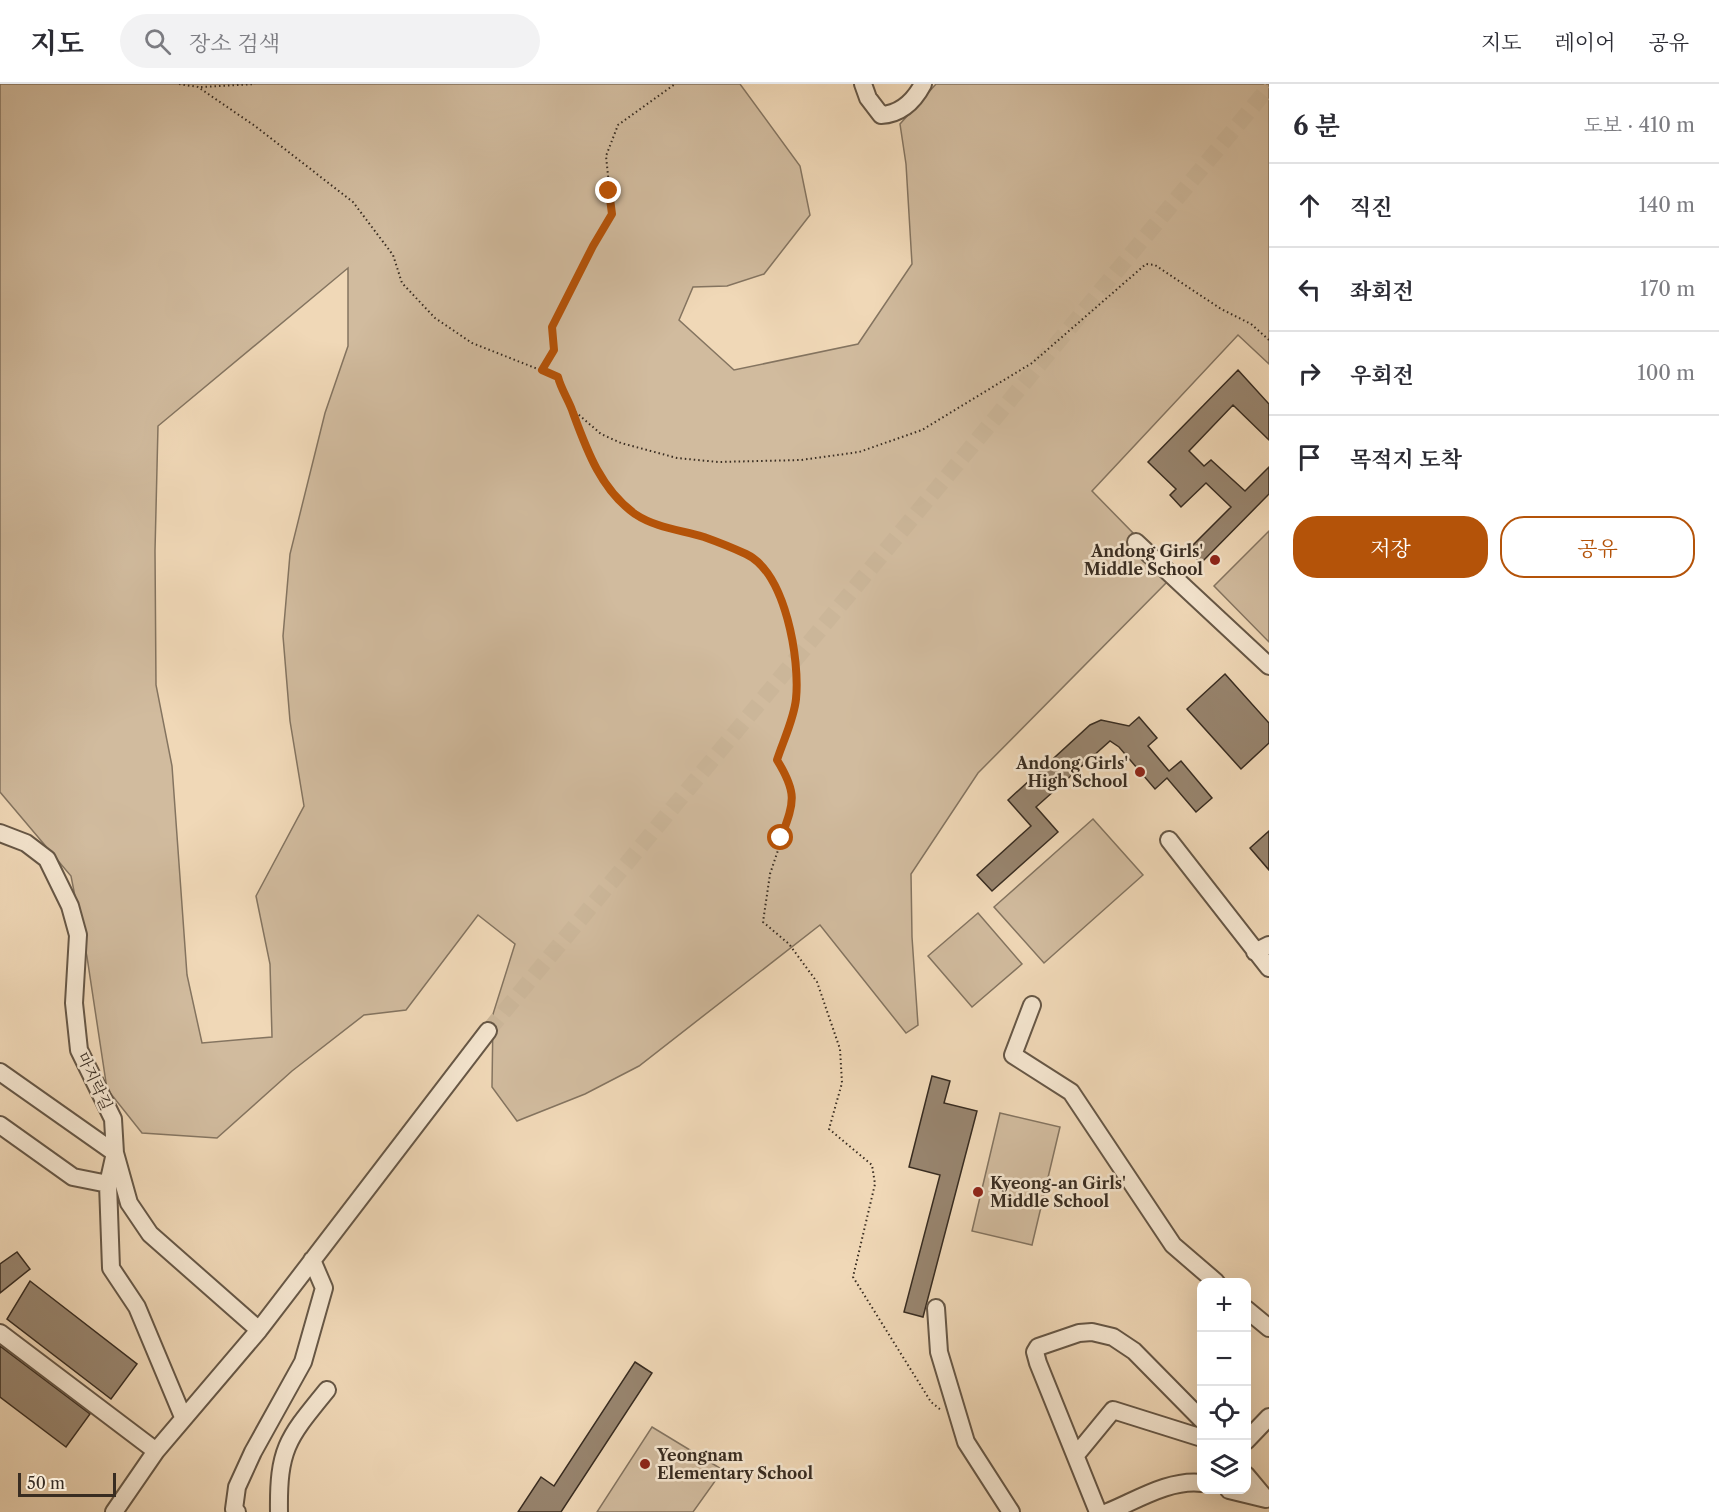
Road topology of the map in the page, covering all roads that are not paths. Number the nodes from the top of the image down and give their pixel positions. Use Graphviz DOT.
graph roads {
  1 [pos="862,84"];
  2 [pos="923,84"];
  3 [pos="1136,542"];
  4 [pos="1269,666"];
  5 [pos="0,833"];
  6 [pos="1169,840"];
  7 [pos="1262,948"];
  8 [pos="1269,968"];
  9 [pos="1032,1005"];
  10 [pos="488,1031"];
  11 [pos="0,1072"];
  12 [pos="0,1125"];
  13 [pos="116,1153"];
  14 [pos="108,1184"];
  15 [pos="312,1260"];
  16 [pos="1211,1278"];
  17 [pos="936,1308"];
  18 [pos="1251,1313"];
  19 [pos="1269,1328"];
  20 [pos="259,1330"];
  21 [pos="0,1333"];
  22 [pos="327,1390"];
  23 [pos="1197,1414"];
  24 [pos="183,1417"];
  25 [pos="1269,1417"];
  26 [pos="1197,1436"];
  27 [pos="1247,1440"];
  28 [pos="156,1450"];
  29 [pos="1076,1455"];
  30 [pos="1251,1481"];
  31 [pos="1197,1483"];
  32 [pos="1245,1494"];
  33 [pos="1268,1500"];
  34 [pos="114,1512"];
  35 [pos="237,1512"];
  36 [pos="279,1512"];
  37 [pos="1011,1512"];
  38 [pos="1098,1512"];
  39 [pos="1108,1512"];
  1 -- 2 [label="street"];
  3 -- 4 [label="street"];
  5 -- 13 [label="street, 마지락길"];
  6 -- 7 [label="street"];
  7 -- 8 [label="street"];
  9 -- 16 [label="street"];
  10 -- 15 [label="street"];
  11 -- 13 [label="street"];
  12 -- 14 [label="street"];
  13 -- 14 [label="street, 마지락길"];
  13 -- 20 [label="street"];
  14 -- 24 [label="street, 마지락길"];
  15 -- 20 [label="street"];
  15 -- 35 [label="street"];
  17 -- 37 [label="street"];
  18 -- 19 [label="street"];
  20 -- 24 [label="street"];
  21 -- 28 [label="street"];
  22 -- 36 [label="street"];
  23 -- 29 [label="street"];
  24 -- 28 [label="street"];
  25 -- 27 [label="street"];
  26 -- 29 [label="street"];
  28 -- 34 [label="street"];
  29 -- 38 [label="street"];
  30 -- 33 [label="street"];
  31 -- 39 [label="street"];
  32 -- 33 [label="street"];
}
